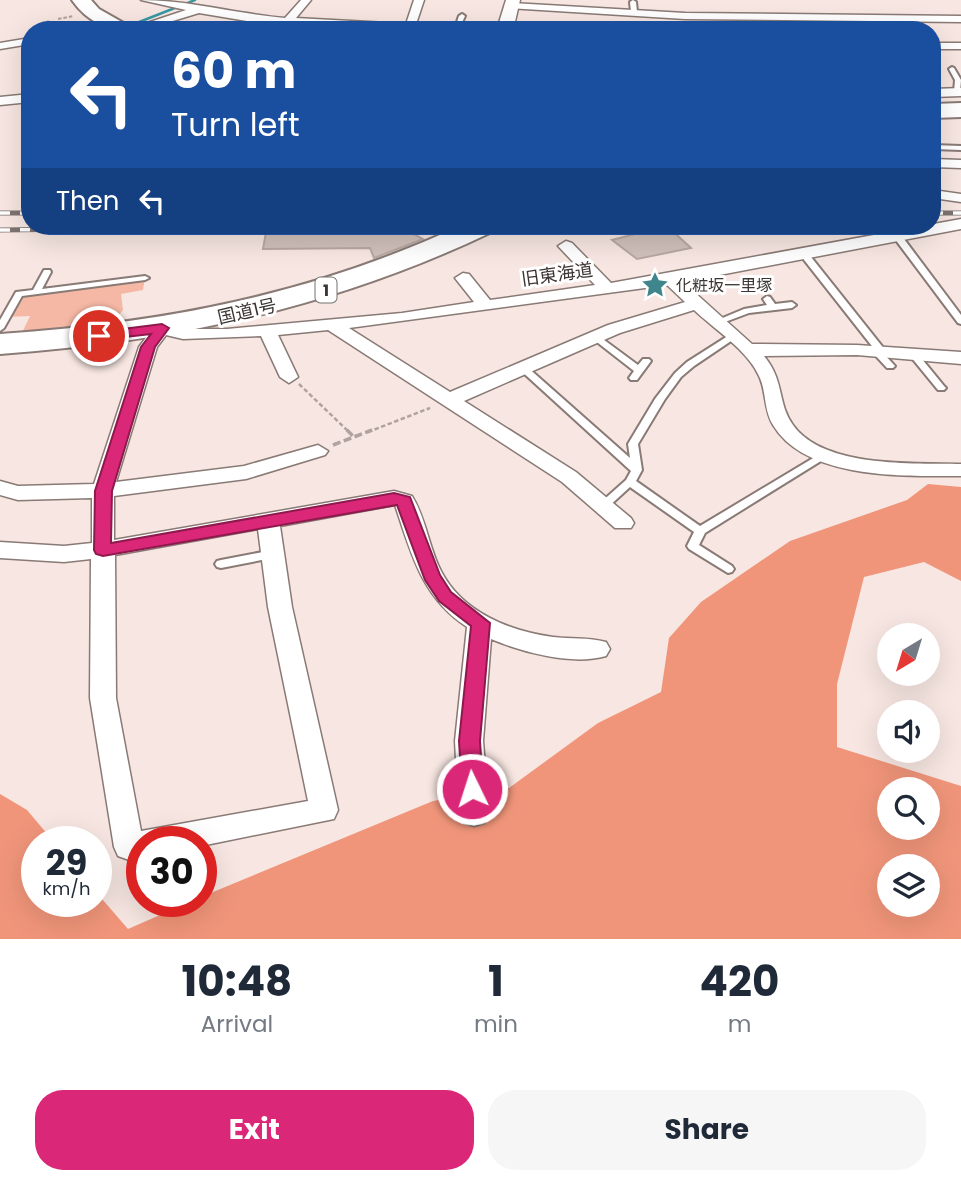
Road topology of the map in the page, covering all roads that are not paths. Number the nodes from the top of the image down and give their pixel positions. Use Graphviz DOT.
graph roads {
  1 [pos="81,0"];
  2 [pos="145,0"];
  3 [pos="306,0"];
  4 [pos="419,0"];
  5 [pos="512,1"];
  6 [pos="683,3"];
  7 [pos="181,5"];
  8 [pos="202,5"];
  9 [pos="570,8"];
  10 [pos="826,14"];
  11 [pos="685,16"];
  12 [pos="264,19"];
  13 [pos="767,19"];
  14 [pos="961,19"];
  15 [pos="110,21"];
  16 [pos="149,21"];
  17 [pos="288,21"];
  18 [pos="411,21"];
  19 [pos="507,21"];
  20 [pos="569,21"];
  21 [pos="686,21"];
  22 [pos="830,21"];
  23 [pos="882,21"];
  24 [pos="914,21"];
  25 [pos="4,44"];
  26 [pos="941,46"];
  27 [pos="961,46"];
  28 [pos="21,55"];
  29 [pos="17,56"];
  30 [pos="2,59"];
  31 [pos="961,64"];
  32 [pos="941,94"];
  33 [pos="960,98"];
  34 [pos="21,99"];
  35 [pos="0,100"];
  36 [pos="941,107"];
  37 [pos="941,147"];
  38 [pos="961,148"];
  39 [pos="941,163"];
  40 [pos="961,164"];
  41 [pos="941,195"];
  42 [pos="961,198"];
  43 [pos="959,226"];
  44 [pos="941,229"];
  45 [pos="463,235"];
  46 [pos="909,235"];
  47 [pos="898,237"];
  48 [pos="593,250"];
  49 [pos="806,253"];
  50 [pos="47,272"];
  51 [pos="75,273"];
  52 [pos="145,278"];
  53 [pos="463,278"];
  54 [pos="671,278"];
  55 [pos="68,287"];
  56 [pos="607,288"];
  57 [pos="36,292"];
  58 [pos="697,304"];
  59 [pos="485,305"];
  60 [pos="792,305"];
  61 [pos="961,321"];
  62 [pos="717,322"];
  63 [pos="332,326"];
  64 [pos="0,328"];
  65 [pos="162,328"];
  66 [pos="268,332"];
  67 [pos="596,337"];
  68 [pos="738,343"];
  69 [pos="0,344"];
  70 [pos="914,355"];
  71 [pos="883,357"];
  72 [pos="961,358"];
  73 [pos="523,369"];
  74 [pos="640,370"];
  75 [pos="289,377"];
  76 [pos="941,388"];
  77 [pos="449,400"];
  78 [pos="318,451"];
  79 [pos="824,456"];
  80 [pos="637,470"];
  81 [pos="961,470"];
  82 [pos="630,482"];
  83 [pos="0,488"];
  84 [pos="103,491"];
  85 [pos="603,506"];
  86 [pos="268,520"];
  87 [pos="623,523"];
  88 [pos="700,531"];
  89 [pos="0,550"];
  90 [pos="103,550"];
  91 [pos="273,554"];
  92 [pos="221,564"];
  93 [pos="729,569"];
  94 [pos="480,623"];
  95 [pos="597,649"];
  96 [pos="474,814"];
  97 [pos="126,830"];
  98 [pos="217,830"];
  1 -- 15 [label="highway"];
  2 -- 7 [label="street"];
  3 -- 17 [label="street"];
  4 -- 18 [label="street"];
  5 -- 9 [label="street"];
  5 -- 19 [label="street"];
  6 -- 11 [label="street"];
  7 -- 8 [label="street"];
  8 -- 12 [label="street"];
  8 -- 16 [label="street"];
  9 -- 11 [label="street"];
  9 -- 20 [label="street"];
  10 -- 13 [label="street"];
  10 -- 22 [label="street"];
  10 -- 23 [label="street"];
  11 -- 13 [label="street"];
  11 -- 21 [label="street"];
  12 -- 17 [label="street"];
  14 -- 24 [label="street"];
  25 -- 29 [label="street"];
  26 -- 27 [label="street"];
  28 -- 29 [label="street"];
  29 -- 30 [label="street"];
  31 -- 33 [label="lane"];
  32 -- 33 [label="street"];
  33 -- 36 [label="highway"];
  34 -- 35 [label="street"];
  37 -- 38 [label="lane"];
  39 -- 40 [label="street"];
  41 -- 42 [label="street"];
  43 -- 44 [label="street, 旧東海道"];
  45 -- 65 [label="highway, 国道1号 / 1"];
  46 -- 47 [label="street, 旧東海道"];
  47 -- 49 [label="street, 旧東海道"];
  47 -- 61 [label="lane"];
  48 -- 56 [label="street"];
  49 -- 54 [label="street, 旧東海道"];
  49 -- 71 [label="lane"];
  50 -- 57 [label="lane"];
  51 -- 55 [label="lane"];
  52 -- 55 [label="lane"];
  53 -- 59 [label="street"];
  54 -- 56 [label="street, 旧東海道"];
  54 -- 58 [label="street"];
  55 -- 57 [label="lane"];
  56 -- 59 [label="street, 旧東海道"];
  57 -- 64 [label="lane"];
  58 -- 62 [label="street"];
  58 -- 67 [label="street"];
  59 -- 63 [label="street, 旧東海道"];
  60 -- 62 [label="lane"];
  62 -- 68 [label="street"];
  63 -- 66 [label="street, 旧東海道"];
  63 -- 77 [label="street"];
  65 -- 66 [label="street, 旧東海道"];
  65 -- 69 [label="highway, 国道1号 / 1"];
  65 -- 84 [label="street"];
  66 -- 75 [label="street"];
  67 -- 73 [label="street"];
  67 -- 74 [label="lane"];
  68 -- 71 [label="street"];
  68 -- 79 [label="street"];
  68 -- 80 [label="lane"];
  70 -- 71 [label="street"];
  70 -- 72 [label="street"];
  70 -- 76 [label="lane"];
  73 -- 77 [label="street"];
  73 -- 80 [label="lane"];
  77 -- 85 [label="street"];
  78 -- 84 [label="street"];
  79 -- 81 [label="street"];
  79 -- 88 [label="lane"];
  80 -- 82 [label="lane"];
  82 -- 85 [label="lane"];
  82 -- 88 [label="lane"];
  83 -- 84 [label="street"];
  84 -- 90 [label="street"];
  85 -- 87 [label="street"];
  86 -- 90 [label="street"];
  86 -- 91 [label="street"];
  86 -- 94 [label="street"];
  88 -- 93 [label="lane"];
  89 -- 90 [label="street"];
  90 -- 97 [label="street"];
  91 -- 92 [label="lane"];
  91 -- 98 [label="street"];
  94 -- 95 [label="street"];
  94 -- 96 [label="street"];
}
